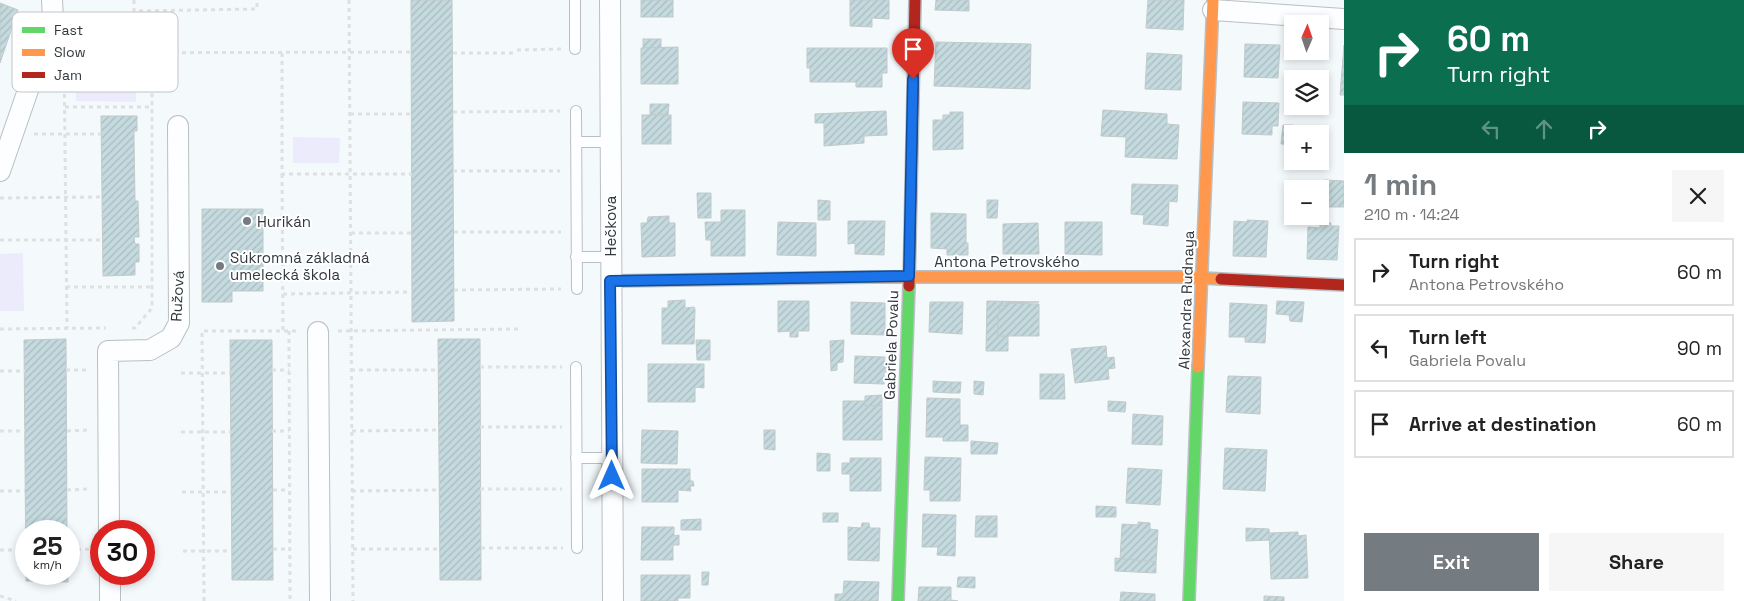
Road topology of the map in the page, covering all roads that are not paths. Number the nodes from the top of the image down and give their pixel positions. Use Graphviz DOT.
graph roads {
  1 [pos="575,0"];
  2 [pos="610,0"];
  3 [pos="915,0"];
  4 [pos="1213,5"];
  5 [pos="1344,19"];
  6 [pos="575,49"];
  7 [pos="27,92"];
  8 [pos="576,111"];
  9 [pos="178,126"];
  10 [pos="576,142"];
  11 [pos="610,142"];
  12 [pos="0,171"];
  13 [pos="576,257"];
  14 [pos="610,257"];
  15 [pos="909,276"];
  16 [pos="1202,278"];
  17 [pos="610,281"];
  18 [pos="1344,285"];
  19 [pos="577,289"];
  20 [pos="318,332"];
  21 [pos="576,367"];
  22 [pos="576,458"];
  23 [pos="612,458"];
  24 [pos="109,520"];
  25 [pos="576,548"];
  26 [pos="110,585"];
  27 [pos="110,601"];
  28 [pos="320,601"];
  29 [pos="613,601"];
  30 [pos="898,601"];
  31 [pos="1188,601"];
  1 -- 6 [label="lane"];
  2 -- 11 [label="street, Hečkova"];
  3 -- 15 [label="street, Gabriela Povalu"];
  4 -- 5 [label="street"];
  4 -- 16 [label="street, Alexandra Rudnaya"];
  7 -- 12 [label="street"];
  8 -- 10 [label="lane"];
  9 -- 24 [label="street, Ružová"];
  10 -- 11 [label="lane"];
  10 -- 13 [label="lane"];
  11 -- 14 [label="street, Hečkova"];
  13 -- 14 [label="lane"];
  13 -- 19 [label="lane"];
  14 -- 17 [label="street, Hečkova"];
  15 -- 16 [label="street, Antona Petrovského"];
  15 -- 17 [label="street, Antona Petrovského"];
  15 -- 30 [label="street, Gabriela Povalu"];
  16 -- 18 [label="street, Antona Petrovského"];
  16 -- 31 [label="street, Alexandra Rudnaya"];
  17 -- 23 [label="street, Hečkova"];
  20 -- 28 [label="street"];
  21 -- 22 [label="lane"];
  22 -- 23 [label="lane"];
  22 -- 25 [label="lane"];
  23 -- 29 [label="street, Hečkova"];
  26 -- 27 [label="street"];
}
